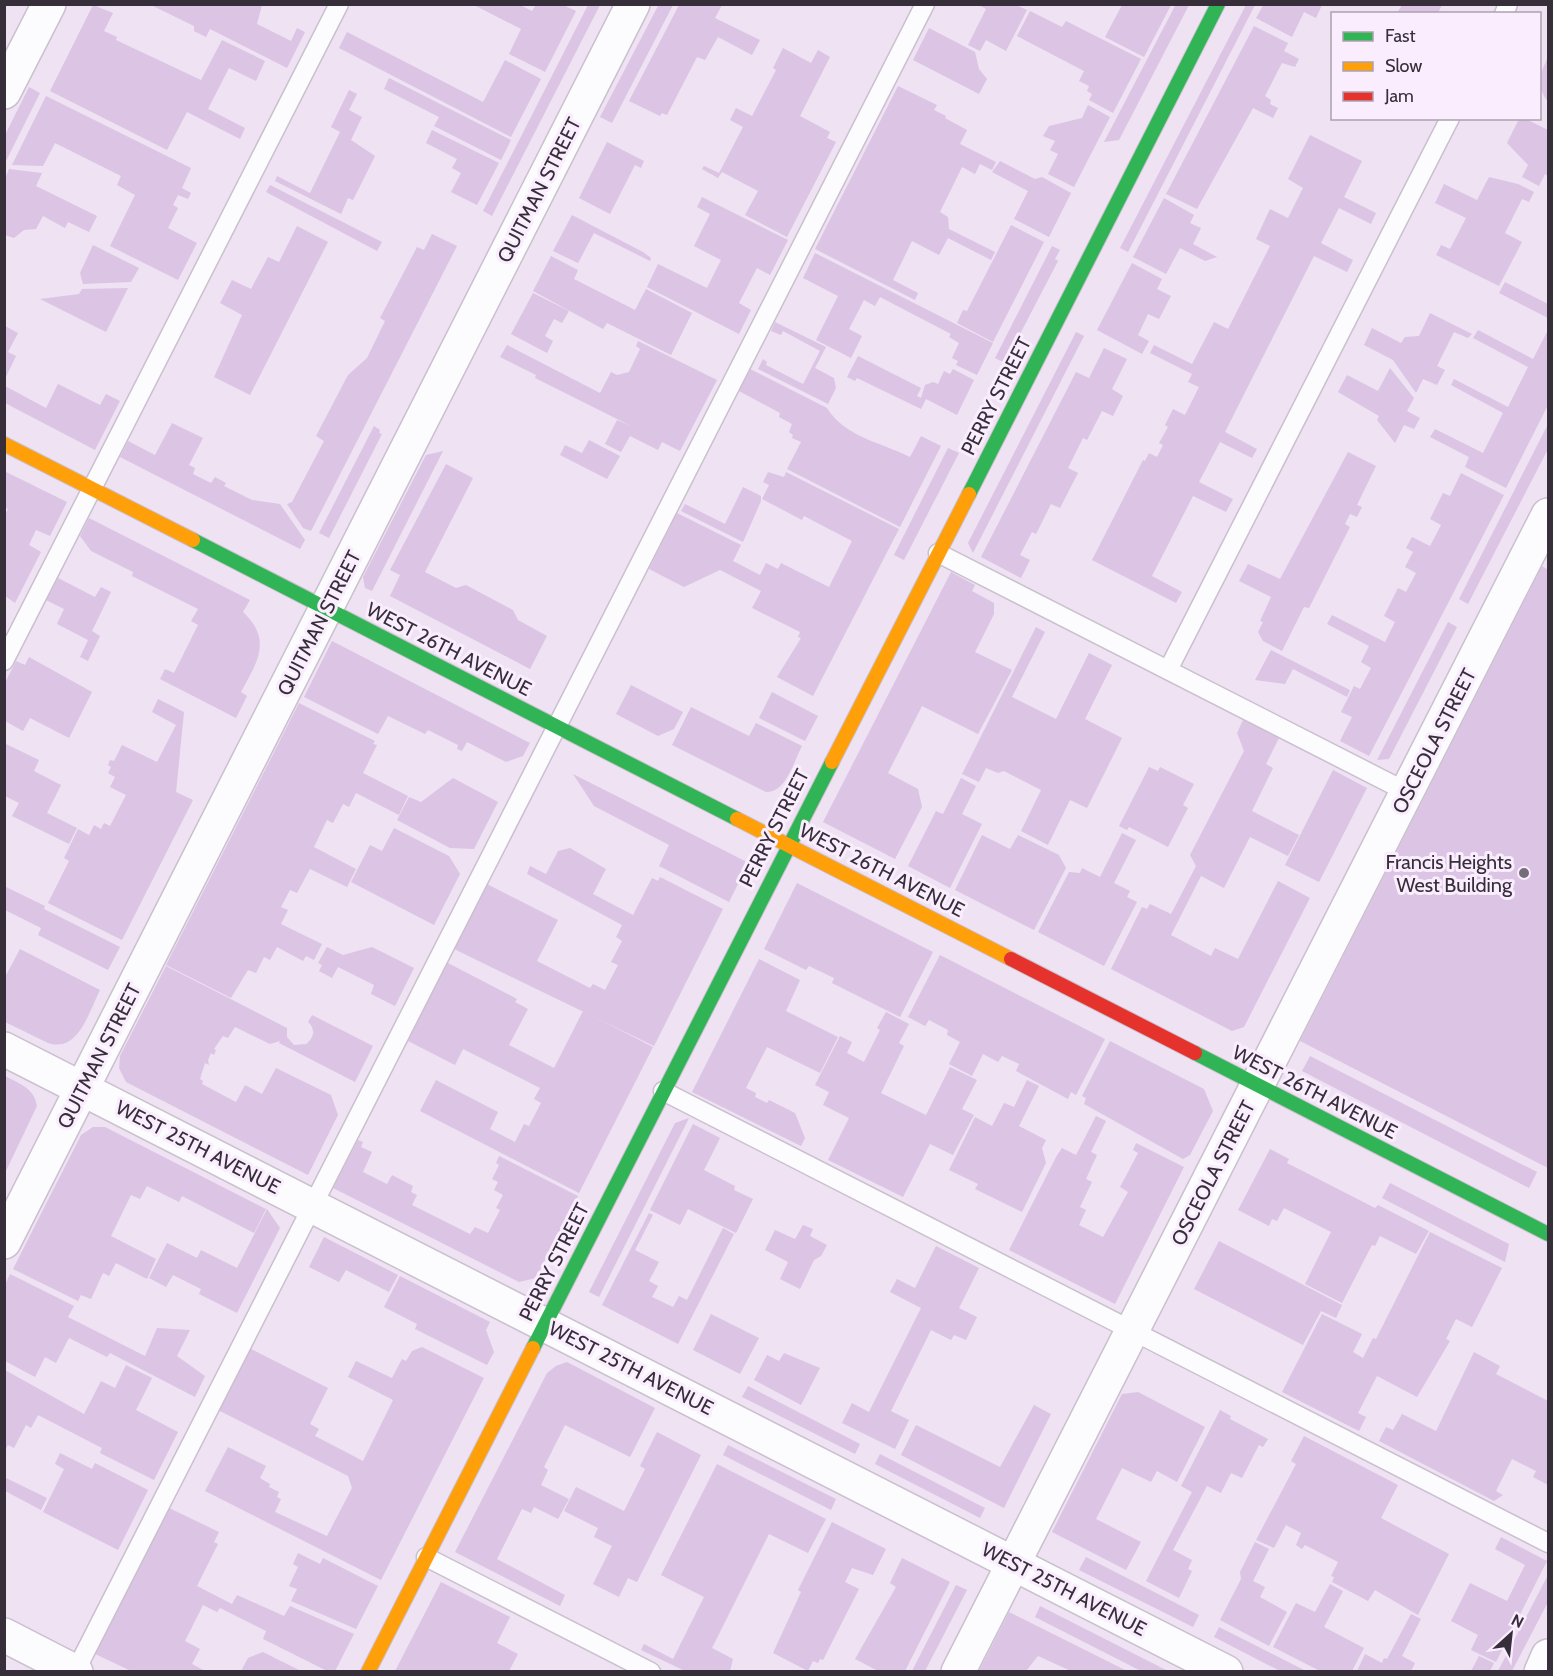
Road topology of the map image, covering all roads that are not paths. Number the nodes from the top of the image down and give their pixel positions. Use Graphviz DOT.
graph roads {
  1 [pos="49,4"];
  2 [pos="339,4"];
  3 [pos="633,4"];
  4 [pos="925,4"];
  5 [pos="1218,4"];
  6 [pos="4,92"];
  7 [pos="1449,120"];
  8 [pos="4,444"];
  9 [pos="92,489"];
  10 [pos="1548,515"];
  11 [pos="938,553"];
  12 [pos="326,608"];
  13 [pos="4,661"];
  14 [pos="1168,670"];
  15 [pos="557,726"];
  16 [pos="1407,792"];
  17 [pos="788,844"];
  18 [pos="4,1048"];
  19 [pos="1258,1084"];
  20 [pos="82,1088"];
  21 [pos="663,1091"];
  22 [pos="313,1206"];
  23 [pos="1548,1234"];
  24 [pos="4,1242"];
  25 [pos="545,1324"];
  26 [pos="1132,1330"];
  27 [pos="1548,1543"];
  28 [pos="426,1557"];
  29 [pos="1013,1563"];
  30 [pos="4,1635"];
  31 [pos="1548,1656"];
  32 [pos="75,1671"];
  33 [pos="368,1671"];
  34 [pos="651,1671"];
  35 [pos="958,1671"];
  36 [pos="1226,1671"];
  37 [pos="1540,1671"];
  1 -- 6 [label="street"];
  2 -- 9 [label="lane"];
  3 -- 12 [label="street, QUITMAN STREET"];
  4 -- 15 [label="lane"];
  5 -- 11 [label="street, PERRY STREET"];
  7 -- 14 [label="lane"];
  8 -- 9 [label="street, WEST 26TH AVENUE"];
  9 -- 12 [label="street, WEST 26TH AVENUE"];
  9 -- 13 [label="lane"];
  10 -- 16 [label="street, OSCEOLA STREET"];
  11 -- 14 [label="lane"];
  11 -- 17 [label="street, PERRY STREET"];
  12 -- 15 [label="street, WEST 26TH AVENUE"];
  12 -- 20 [label="street, QUITMAN STREET"];
  14 -- 16 [label="lane"];
  15 -- 17 [label="street, WEST 26TH AVENUE"];
  15 -- 22 [label="lane"];
  16 -- 19 [label="street, OSCEOLA STREET"];
  17 -- 19 [label="street, WEST 26TH AVENUE"];
  17 -- 21 [label="street, PERRY STREET"];
  18 -- 20 [label="street, WEST 25TH AVENUE"];
  19 -- 23 [label="street, WEST 26TH AVENUE"];
  19 -- 26 [label="street, OSCEOLA STREET"];
  20 -- 22 [label="street, WEST 25TH AVENUE"];
  20 -- 24 [label="street, QUITMAN STREET"];
  21 -- 25 [label="street, PERRY STREET"];
  21 -- 26 [label="lane"];
  22 -- 25 [label="street, WEST 25TH AVENUE"];
  22 -- 32 [label="lane"];
  25 -- 28 [label="street, PERRY STREET"];
  25 -- 29 [label="street, WEST 25TH AVENUE"];
  26 -- 27 [label="lane"];
  26 -- 29 [label="street, OSCEOLA STREET"];
  28 -- 33 [label="street, PERRY STREET"];
  28 -- 34 [label="lane"];
  29 -- 35 [label="street, OSCEOLA STREET"];
  29 -- 36 [label="street, WEST 25TH AVENUE"];
  30 -- 32 [label="street"];
  31 -- 37 [label="street"];
}
